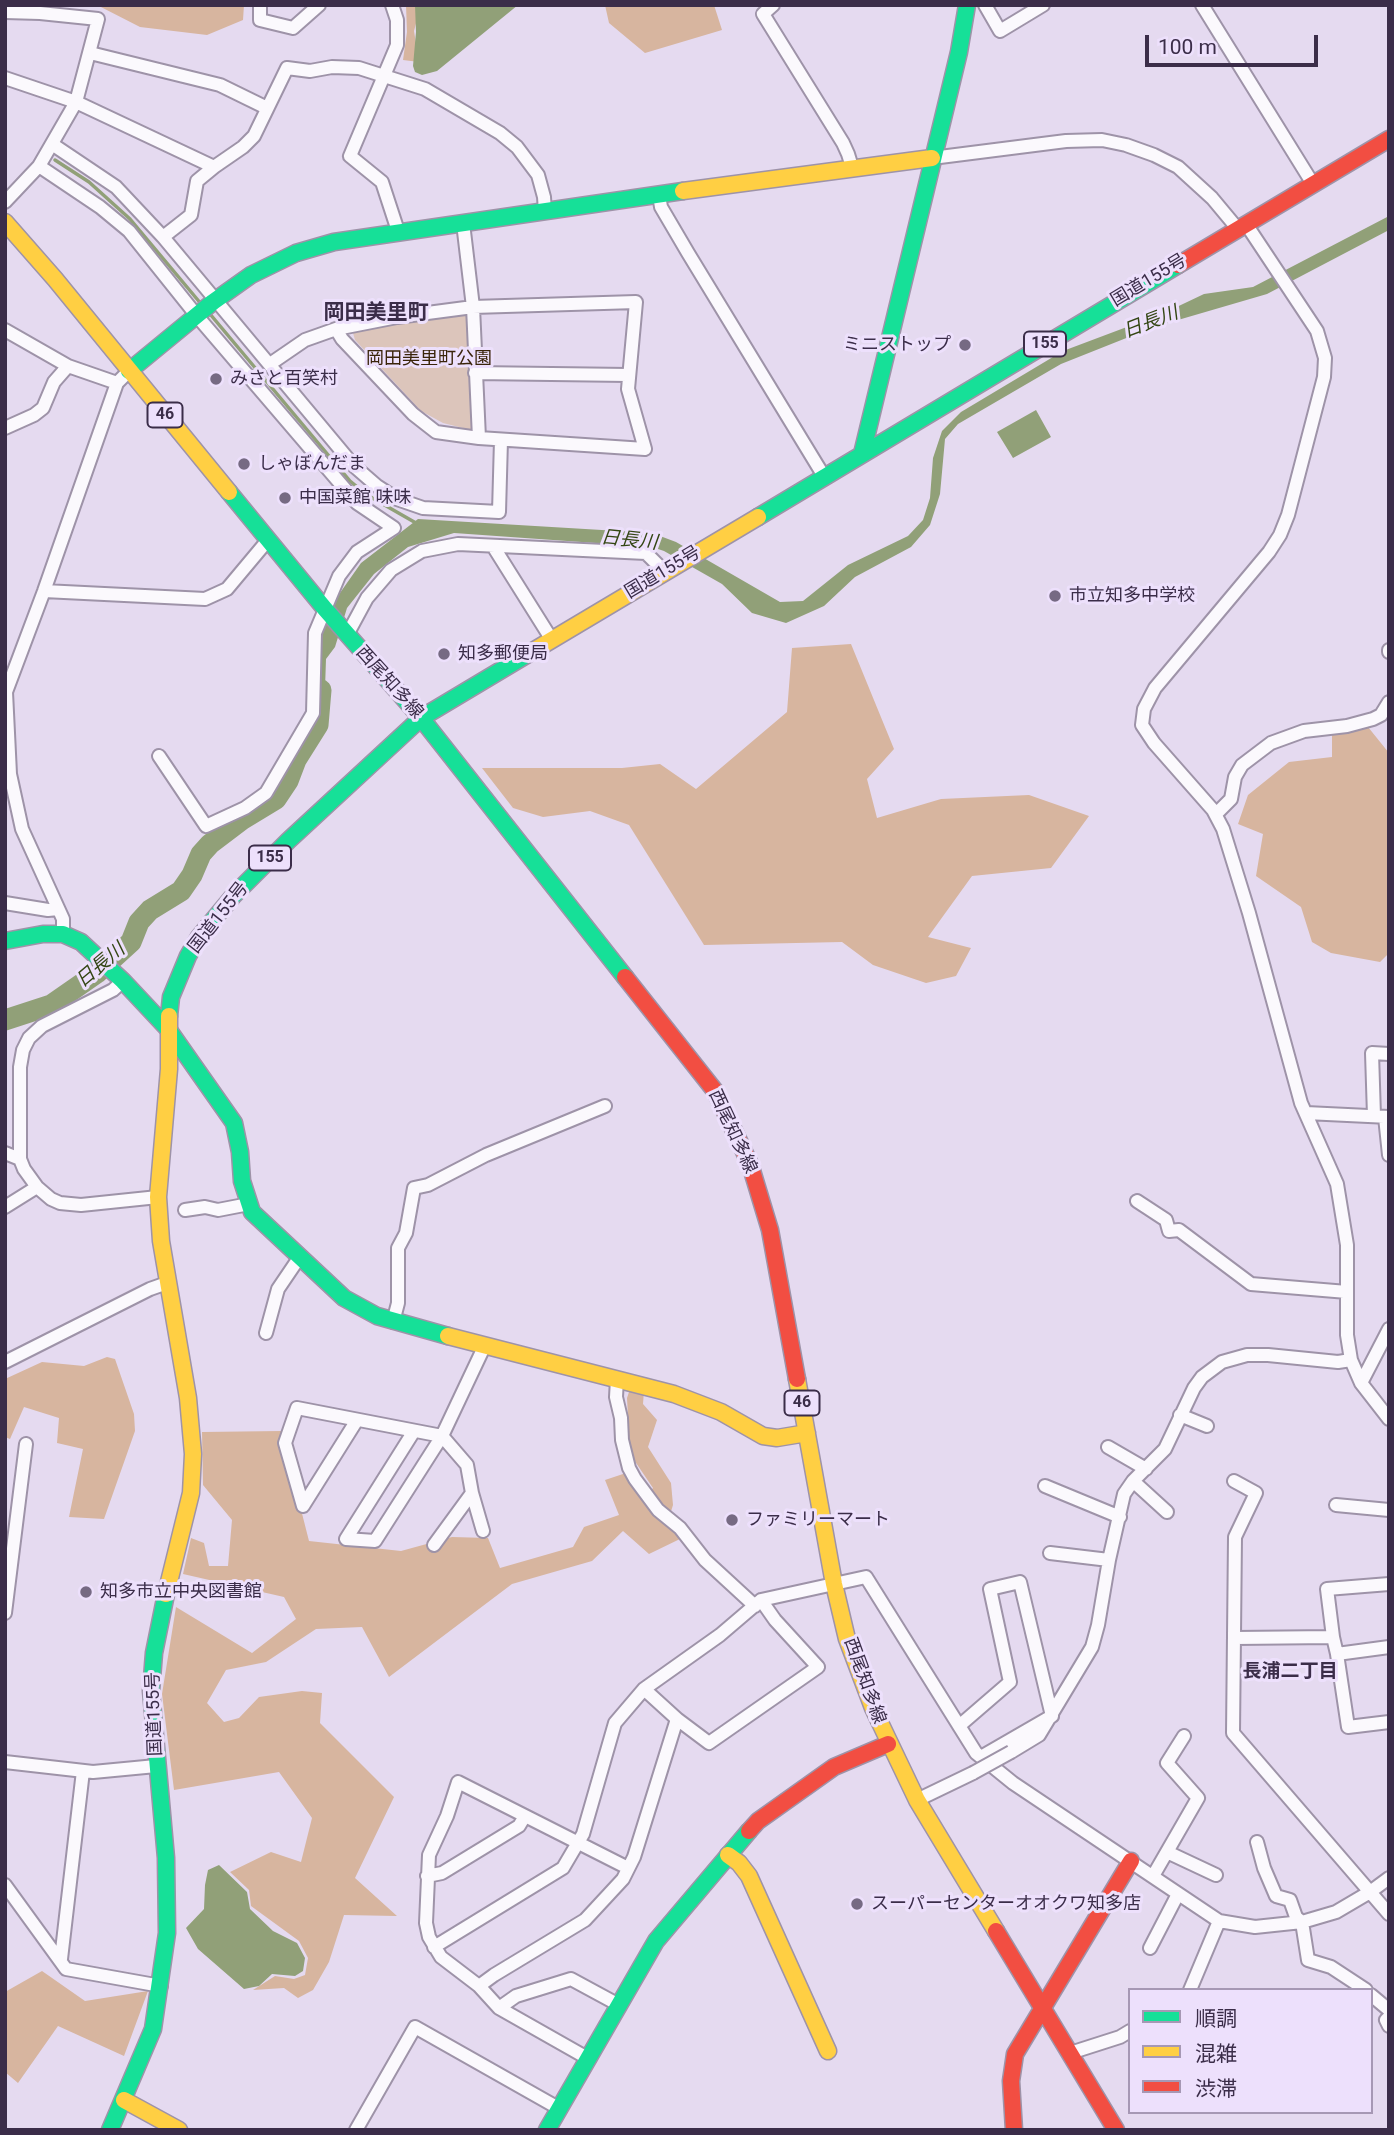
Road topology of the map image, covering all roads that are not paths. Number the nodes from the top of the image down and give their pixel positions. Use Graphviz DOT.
graph roads {
  1 [pos="260,5"];
  2 [pos="319,5"];
  3 [pos="392,5"];
  4 [pos="773,5"];
  5 [pos="967,5"];
  6 [pos="985,5"];
  7 [pos="1043,5"];
  8 [pos="1202,5"];
  9 [pos="5,12"];
  10 [pos="90,53"];
  11 [pos="386,75"];
  12 [pos="5,78"];
  13 [pos="76,102"];
  14 [pos="267,108"];
  15 [pos="1389,139"];
  16 [pos="51,146"];
  17 [pos="932,158"];
  18 [pos="40,164"];
  19 [pos="214,167"];
  20 [pos="852,167"];
  21 [pos="1313,184"];
  22 [pos="659,195"];
  23 [pos="5,202"];
  24 [pos="545,211"];
  25 [pos="5,222"];
  26 [pos="463,223"];
  27 [pos="1242,226"];
  28 [pos="398,231"];
  29 [pos="163,237"];
  30 [pos="473,307"];
  31 [pos="207,308"];
  32 [pos="5,330"];
  33 [pos="336,330"];
  34 [pos="271,364"];
  35 [pos="68,366"];
  36 [pos="129,371"];
  37 [pos="475,373"];
  38 [pos="628,375"];
  39 [pos="117,383"];
  40 [pos="5,428"];
  41 [pos="479,438"];
  42 [pos="501,440"];
  43 [pos="862,454"];
  44 [pos="825,478"];
  45 [pos="268,540"];
  46 [pos="493,546"];
  47 [pos="665,572"];
  48 [pos="44,591"];
  49 [pos="325,609"];
  50 [pos="347,635"];
  51 [pos="552,640"];
  52 [pos="5,692"];
  53 [pos="1389,702"];
  54 [pos="421,718"];
  55 [pos="6,741"];
  56 [pos="159,756"];
  57 [pos="1216,814"];
  58 [pos="5,903"];
  59 [pos="58,909"];
  60 [pos="64,934"];
  61 [pos="5,941"];
  62 [pos="112,970"];
  63 [pos="168,1029"];
  64 [pos="1389,1054"];
  65 [pos="605,1106"];
  66 [pos="1306,1113"];
  67 [pos="1383,1116"];
  68 [pos="5,1153"];
  69 [pos="1389,1155"];
  70 [pos="20,1159"];
  71 [pos="37,1187"];
  72 [pos="158,1197"];
  73 [pos="1137,1201"];
  74 [pos="249,1204"];
  75 [pos="5,1207"];
  76 [pos="185,1210"];
  77 [pos="299,1258"];
  78 [pos="167,1283"];
  79 [pos="1347,1292"];
  80 [pos="393,1322"];
  81 [pos="1389,1329"];
  82 [pos="266,1333"];
  83 [pos="485,1345"];
  84 [pos="1352,1360"];
  85 [pos="5,1362"];
  86 [pos="617,1379"];
  87 [pos="1361,1383"];
  88 [pos="1180,1415"];
  89 [pos="1389,1419"];
  90 [pos="357,1420"];
  91 [pos="1207,1426"];
  92 [pos="414,1431"];
  93 [pos="807,1433"];
  94 [pos="442,1436"];
  95 [pos="26,1444"];
  96 [pos="1108,1447"];
  97 [pos="1146,1469"];
  98 [pos="1133,1481"];
  99 [pos="1234,1481"];
  100 [pos="1045,1486"];
  101 [pos="472,1493"];
  102 [pos="1336,1505"];
  103 [pos="1389,1510"];
  104 [pos="1167,1512"];
  105 [pos="1120,1517"];
  106 [pos="483,1531"];
  107 [pos="434,1545"];
  108 [pos="1050,1553"];
  109 [pos="1109,1560"];
  110 [pos="834,1584"];
  111 [pos="1389,1584"];
  112 [pos="758,1603"];
  113 [pos="5,1613"];
  114 [pos="1333,1637"];
  115 [pos="1235,1638"];
  116 [pos="1389,1647"];
  117 [pos="1337,1654"];
  118 [pos="644,1689"];
  119 [pos="1052,1716"];
  120 [pos="677,1718"];
  121 [pos="1389,1722"];
  122 [pos="959,1726"];
  123 [pos="1184,1736"];
  124 [pos="888,1744"];
  125 [pos="981,1757"];
  126 [pos="5,1762"];
  127 [pos="156,1766"];
  128 [pos="83,1770"];
  129 [pos="917,1800"];
  130 [pos="525,1816"];
  131 [pos="1257,1842"];
  132 [pos="578,1844"];
  133 [pos="1167,1852"];
  134 [pos="729,1855"];
  135 [pos="1131,1861"];
  136 [pos="628,1868"];
  137 [pos="1216,1875"];
  138 [pos="426,1876"];
  139 [pos="1153,1876"];
  140 [pos="1389,1878"];
  141 [pos="5,1885"];
  142 [pos="1370,1892"];
  143 [pos="1178,1894"];
  144 [pos="1389,1914"];
  145 [pos="1219,1921"];
  146 [pos="1302,1922"];
  147 [pos="434,1947"];
  148 [pos="1150,1948"];
  149 [pos="61,1959"];
  150 [pos="161,1986"];
  151 [pos="479,1986"];
  152 [pos="1191,1988"];
  153 [pos="1363,1988"];
  154 [pos="1373,1996"];
  155 [pos="619,2005"];
  156 [pos="1042,2007"];
  157 [pos="499,2008"];
  158 [pos="1389,2010"];
  159 [pos="1389,2017"];
  160 [pos="1389,2026"];
  161 [pos="1128,2032"];
  162 [pos="828,2051"];
  163 [pos="1070,2053"];
  164 [pos="589,2059"];
  165 [pos="124,2100"];
  166 [pos="560,2109"];
  167 [pos="110,2130"];
  168 [pos="179,2130"];
  169 [pos="356,2130"];
  170 [pos="547,2130"];
  171 [pos="1014,2130"];
  172 [pos="1116,2130"];
  1 -- 2 [label="street"];
  3 -- 11 [label="street"];
  4 -- 20 [label="street"];
  5 -- 17 [label="main road"];
  6 -- 7 [label="street"];
  8 -- 21 [label="street"];
  9 -- 10 [label="street"];
  10 -- 13 [label="street"];
  10 -- 14 [label="street"];
  11 -- 14 [label="street"];
  11 -- 24 [label="street"];
  11 -- 28 [label="street"];
  12 -- 13 [label="street"];
  13 -- 16 [label="street"];
  13 -- 19 [label="street"];
  14 -- 19 [label="street"];
  15 -- 21 [label="main road, 国道155号 / 155"];
  16 -- 18 [label="street"];
  16 -- 29 [label="street"];
  17 -- 20 [label="main road"];
  17 -- 27 [label="street"];
  17 -- 43 [label="main road"];
  18 -- 23 [label="street"];
  18 -- 31 [label="street"];
  19 -- 29 [label="street"];
  20 -- 22 [label="main road"];
  21 -- 27 [label="main road, 国道155号 / 155"];
  22 -- 24 [label="main road"];
  22 -- 44 [label="street"];
  24 -- 26 [label="main road"];
  25 -- 36 [label="main road, 西尾知多線 / 46"];
  26 -- 28 [label="main road"];
  26 -- 30 [label="street"];
  27 -- 43 [label="main road, 国道155号 / 155"];
  27 -- 57 [label="street"];
  28 -- 31 [label="main road"];
  29 -- 31 [label="street"];
  30 -- 33 [label="street"];
  30 -- 37 [label="street"];
  30 -- 38 [label="street"];
  31 -- 34 [label="street"];
  31 -- 36 [label="main road"];
  31 -- 49 [label="street"];
  32 -- 35 [label="street"];
  33 -- 34 [label="street"];
  33 -- 41 [label="street"];
  34 -- 42 [label="street"];
  35 -- 39 [label="street"];
  35 -- 40 [label="street"];
  36 -- 39 [label="street"];
  36 -- 45 [label="main road, 西尾知多線 / 46"];
  37 -- 38 [label="street"];
  37 -- 41 [label="street"];
  38 -- 42 [label="street"];
  39 -- 48 [label="street"];
  41 -- 42 [label="street"];
  43 -- 44 [label="main road, 国道155号 / 155"];
  44 -- 47 [label="main road, 国道155号 / 155"];
  45 -- 48 [label="street"];
  45 -- 49 [label="main road, 西尾知多線 / 46"];
  46 -- 47 [label="street"];
  46 -- 50 [label="street"];
  46 -- 51 [label="street"];
  47 -- 51 [label="main road, 国道155号 / 155"];
  48 -- 52 [label="street"];
  49 -- 50 [label="main road, 西尾知多線 / 46"];
  49 -- 56 [label="street"];
  50 -- 54 [label="main road, 西尾知多線 / 46"];
  51 -- 54 [label="main road, 国道155号 / 155"];
  52 -- 55 [label="street"];
  53 -- 57 [label="street"];
  54 -- 63 [label="main road, 国道155号 / 155"];
  54 -- 93 [label="main road, 西尾知多線 / 46"];
  55 -- 59 [label="street"];
  57 -- 66 [label="street"];
  58 -- 59 [label="street"];
  59 -- 60 [label="street"];
  60 -- 61 [label="main road"];
  60 -- 62 [label="main road"];
  62 -- 63 [label="main road"];
  62 -- 70 [label="street"];
  63 -- 72 [label="main road, 国道155号 / 155"];
  63 -- 74 [label="main road"];
  64 -- 67 [label="street"];
  65 -- 80 [label="street"];
  66 -- 67 [label="street"];
  66 -- 79 [label="street"];
  67 -- 69 [label="street"];
  68 -- 70 [label="street"];
  70 -- 71 [label="street"];
  71 -- 72 [label="street"];
  71 -- 75 [label="street"];
  72 -- 78 [label="main road, 国道155号 / 155"];
  73 -- 79 [label="street"];
  74 -- 76 [label="street"];
  74 -- 77 [label="main road"];
  77 -- 80 [label="main road"];
  77 -- 82 [label="street"];
  78 -- 85 [label="street"];
  78 -- 127 [label="main road, 国道155号 / 155"];
  79 -- 84 [label="street"];
  80 -- 83 [label="main road"];
  81 -- 87 [label="street"];
  83 -- 86 [label="main road"];
  83 -- 94 [label="street"];
  84 -- 87 [label="street"];
  84 -- 88 [label="street"];
  86 -- 93 [label="main road"];
  86 -- 112 [label="street"];
  87 -- 89 [label="street"];
  88 -- 91 [label="street"];
  88 -- 97 [label="street"];
  90 -- 90 [label="street"];
  90 -- 92 [label="street"];
  92 -- 94 [label="street"];
  92 -- 94 [label="street"];
  93 -- 110 [label="main road, 西尾知多線 / 46"];
  94 -- 101 [label="street"];
  95 -- 113 [label="street"];
  96 -- 97 [label="street"];
  97 -- 98 [label="street"];
  98 -- 104 [label="street"];
  98 -- 105 [label="street"];
  99 -- 115 [label="street"];
  100 -- 105 [label="street"];
  101 -- 106 [label="street"];
  101 -- 107 [label="street"];
  102 -- 103 [label="street"];
  105 -- 109 [label="street"];
  108 -- 109 [label="street"];
  109 -- 119 [label="street"];
  110 -- 112 [label="street"];
  110 -- 122 [label="street"];
  110 -- 124 [label="main road, 西尾知多線 / 46"];
  111 -- 114 [label="street"];
  112 -- 118 [label="street"];
  112 -- 120 [label="street"];
  114 -- 115 [label="street"];
  114 -- 117 [label="street"];
  115 -- 142 [label="street"];
  116 -- 117 [label="street"];
  117 -- 121 [label="street"];
  118 -- 120 [label="street"];
  118 -- 132 [label="street"];
  119 -- 122 [label="street"];
  119 -- 125 [label="street"];
  119 -- 129 [label="street, bridge"];
  120 -- 136 [label="street"];
  122 -- 125 [label="street"];
  123 -- 133 [label="street"];
  124 -- 129 [label="main road, 西尾知多線 / 46"];
  124 -- 134 [label="main road"];
  125 -- 135 [label="street"];
  126 -- 128 [label="street"];
  127 -- 128 [label="street"];
  127 -- 150 [label="main road, 国道155号 / 155"];
  128 -- 149 [label="street"];
  129 -- 156 [label="main road, 西尾知多線 / 46"];
  130 -- 132 [label="street"];
  130 -- 138 [label="street"];
  130 -- 138 [label="street"];
  131 -- 146 [label="street"];
  132 -- 136 [label="street"];
  132 -- 147 [label="street"];
  133 -- 137 [label="street"];
  133 -- 139 [label="street"];
  134 -- 155 [label="main road"];
  134 -- 162 [label="main road"];
  135 -- 139 [label="street"];
  135 -- 156 [label="main road"];
  136 -- 151 [label="street"];
  138 -- 147 [label="street"];
  139 -- 143 [label="street"];
  140 -- 142 [label="street"];
  141 -- 149 [label="street"];
  142 -- 144 [label="street"];
  142 -- 146 [label="street"];
  143 -- 145 [label="street"];
  143 -- 148 [label="street"];
  145 -- 146 [label="street"];
  145 -- 152 [label="street"];
  146 -- 153 [label="street"];
  147 -- 151 [label="street"];
  149 -- 150 [label="street"];
  150 -- 165 [label="main road, 国道155号 / 155"];
  151 -- 157 [label="street"];
  154 -- 158 [label="street"];
  155 -- 157 [label="street"];
  155 -- 164 [label="main road"];
  156 -- 163 [label="main road, 西尾知多線 / 46"];
  156 -- 171 [label="main road"];
  157 -- 164 [label="street"];
  159 -- 160 [label="street"];
  161 -- 163 [label="street"];
  163 -- 172 [label="main road, 西尾知多線 / 46"];
  164 -- 166 [label="main road"];
  165 -- 167 [label="main road, 国道155号 / 155"];
  165 -- 168 [label="main road"];
  166 -- 169 [label="street"];
  166 -- 170 [label="main road"];
}
